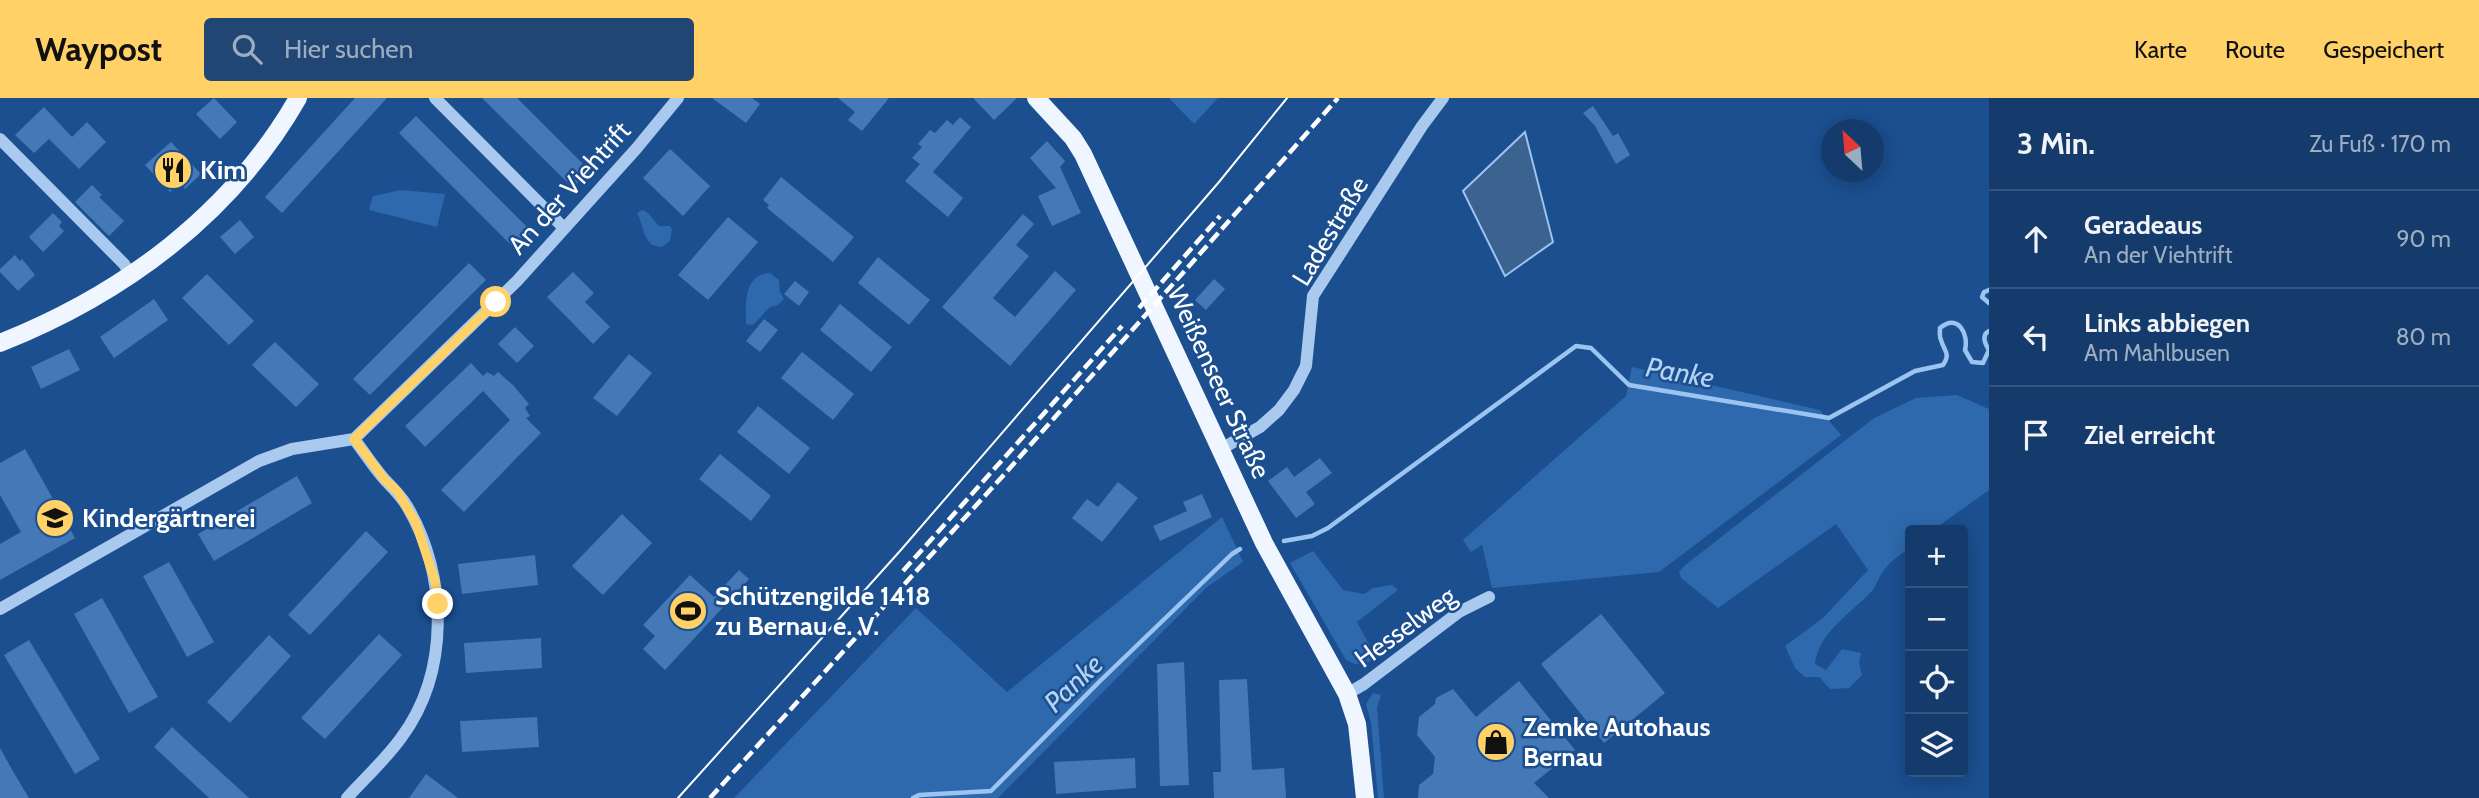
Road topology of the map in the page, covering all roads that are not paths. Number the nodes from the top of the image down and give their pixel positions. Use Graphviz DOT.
graph roads {
  1 [pos="298,98"];
  2 [pos="435,98"];
  3 [pos="677,98"];
  4 [pos="1036,98"];
  5 [pos="1443,98"];
  6 [pos="0,139"];
  7 [pos="565,228"];
  8 [pos="132,276"];
  9 [pos="0,343"];
  10 [pos="354,439"];
  11 [pos="1221,449"];
  12 [pos="1489,597"];
  13 [pos="0,609"];
  14 [pos="1347,694"];
  15 [pos="347,798"];
  16 [pos="1365,798"];
  1 -- 8 [label="main road"];
  2 -- 7 [label="street"];
  3 -- 7 [label="street, An der Viehtrift"];
  4 -- 11 [label="main road, Weißenseer Straße"];
  5 -- 11 [label="street, Ladestraße"];
  6 -- 8 [label="street"];
  7 -- 10 [label="street, An der Viehtrift"];
  8 -- 9 [label="main road"];
  10 -- 13 [label="street"];
  10 -- 15 [label="street"];
  11 -- 14 [label="main road, Weißenseer Straße"];
  12 -- 14 [label="street, Hesselweg"];
  14 -- 16 [label="main road, Weißenseer Straße"];
}
